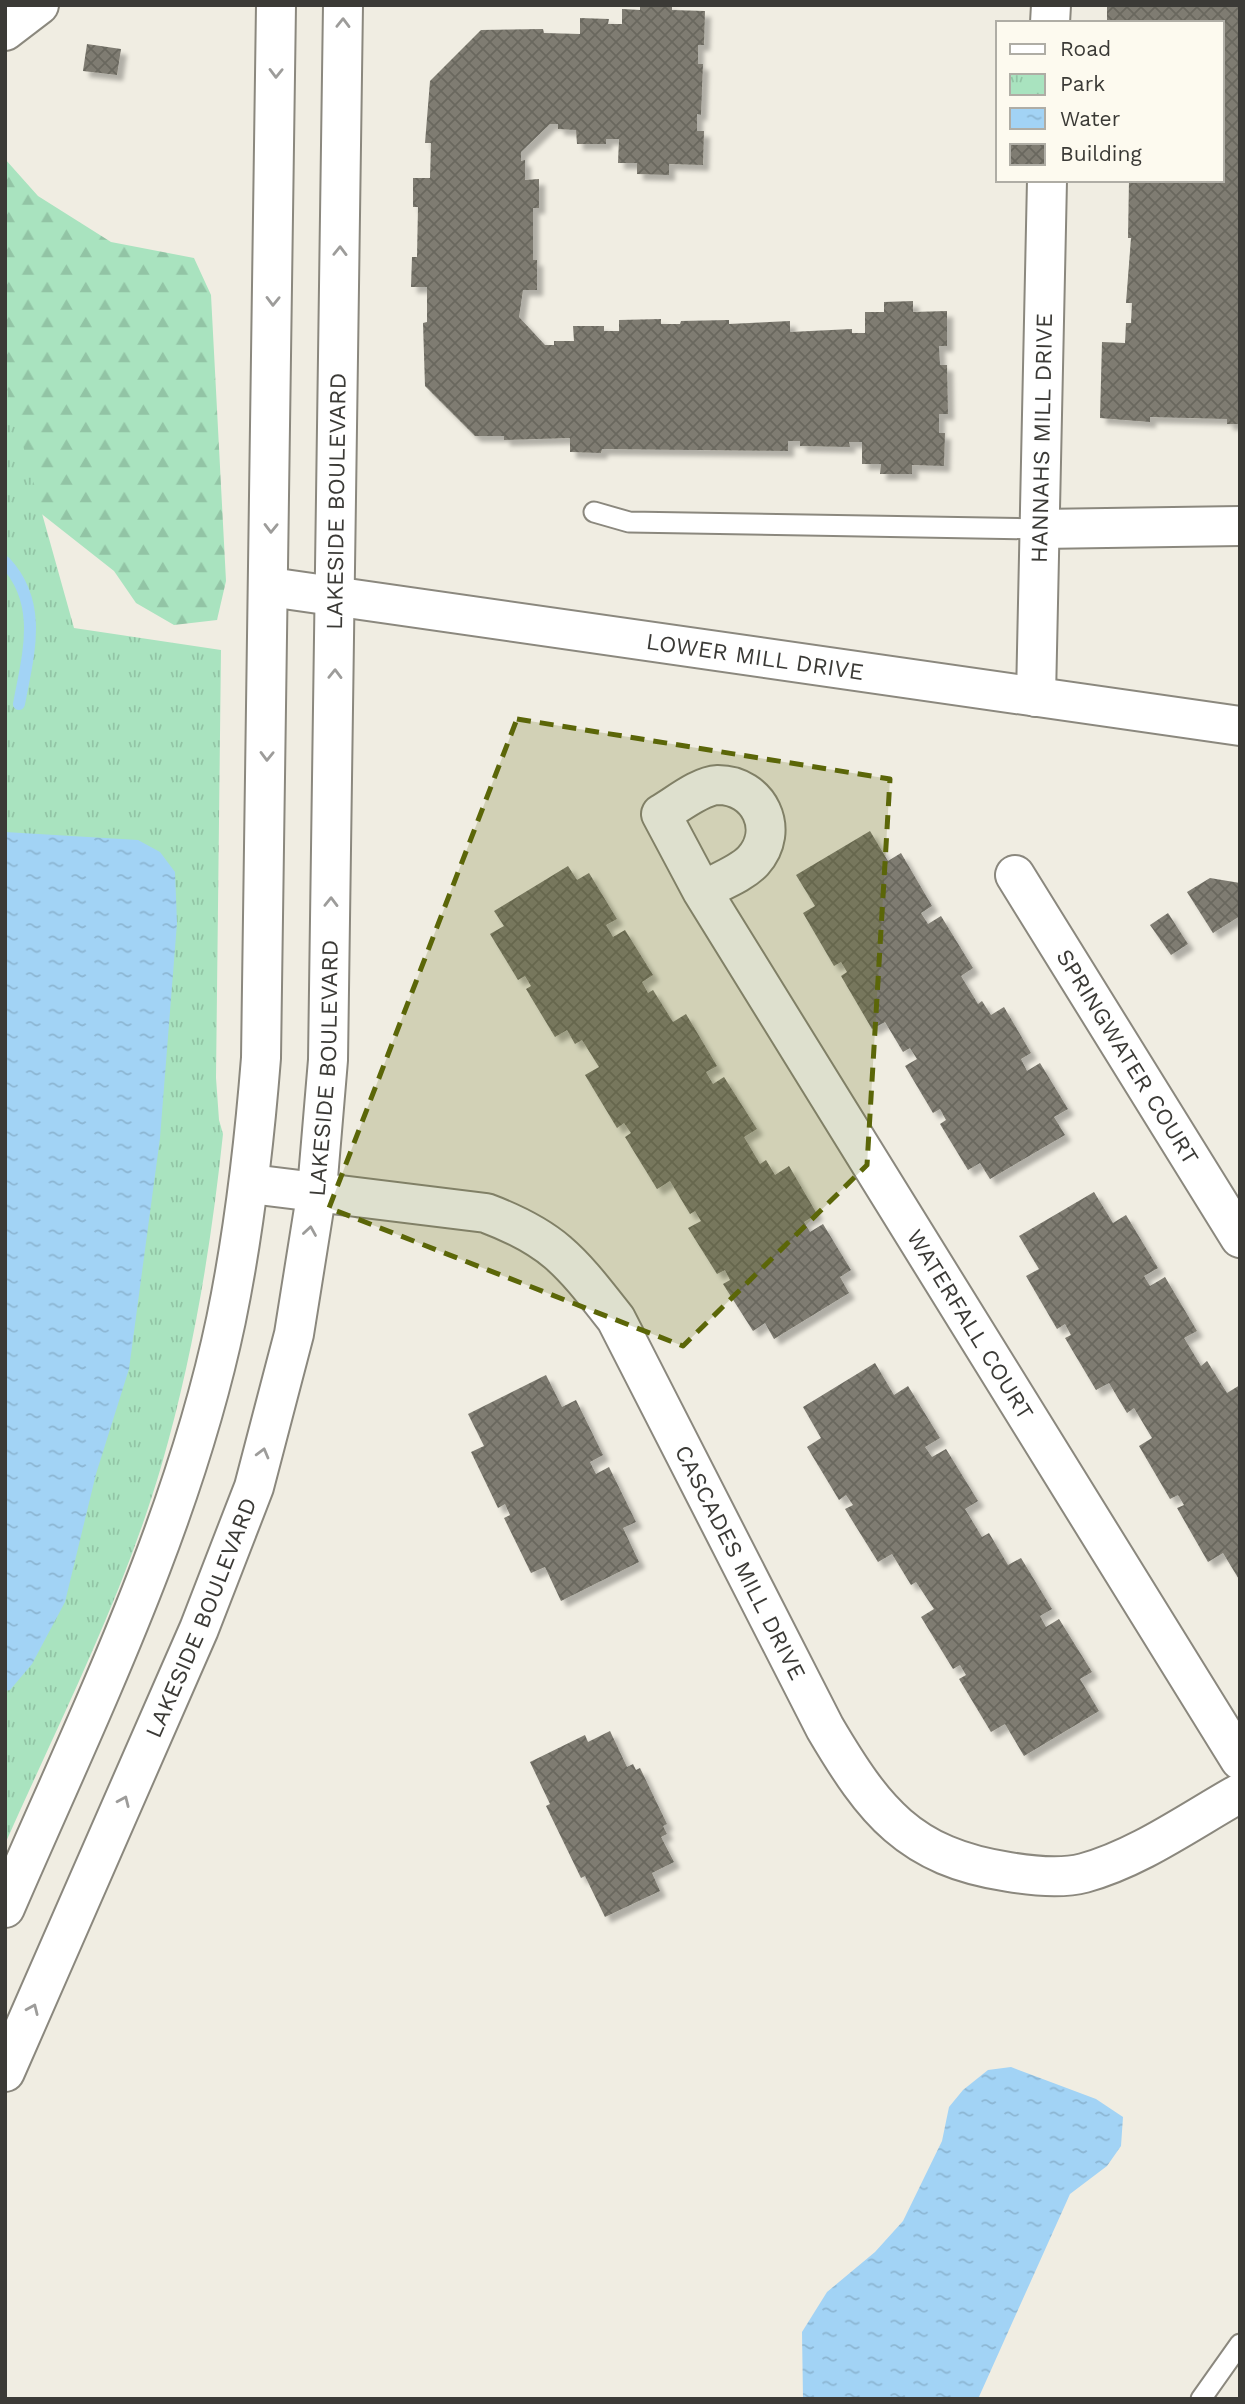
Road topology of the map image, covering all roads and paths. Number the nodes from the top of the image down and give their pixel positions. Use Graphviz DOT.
graph roads {
  1 [pos="39,5"];
  2 [pos="276,5"];
  3 [pos="344,5"];
  4 [pos="5,31"];
  5 [pos="1047,182"];
  6 [pos="594,512"];
  7 [pos="1240,526"];
  8 [pos="1040,528"];
  9 [pos="270,587"];
  10 [pos="336,597"];
  11 [pos="1036,697"];
  12 [pos="1240,726"];
  13 [pos="1015,875"];
  14 [pos="702,891"];
  15 [pos="251,1184"];
  16 [pos="317,1190"];
  17 [pos="1240,1238"];
  18 [pos="1240,1759"];
  19 [pos="1240,1793"];
  20 [pos="5,1908"];
  21 [pos="5,2072"];
  22 [pos="1240,2344"];
  23 [pos="1201,2399"];
  1 -- 4 [label="street"];
  2 -- 9 [label="street, one-way"];
  10 -- 3 [label="street, LAKESIDE BOULEVARD, one-way"];
  5 -- 8 [label="street, HANNAHS MILL DRIVE"];
  6 -- 8 [label="lane"];
  7 -- 8 [label="street"];
  8 -- 11 [label="street, HANNAHS MILL DRIVE"];
  9 -- 10 [label="street, LOWER MILL DRIVE"];
  9 -- 15 [label="street, one-way"];
  10 -- 11 [label="street, LOWER MILL DRIVE"];
  16 -- 10 [label="street, LAKESIDE BOULEVARD, one-way"];
  11 -- 12 [label="street, LOWER MILL DRIVE"];
  13 -- 17 [label="street, SPRINGWATER COURT"];
  14 -- 18 [label="street, WATERFALL COURT"];
  15 -- 16 [label="street, CASCADES MILL DRIVE"];
  15 -- 20 [label="street"];
  16 -- 19 [label="street, CASCADES MILL DRIVE"];
  21 -- 16 [label="street, LAKESIDE BOULEVARD, one-way"];
  22 -- 23 [label="lane"];
}
